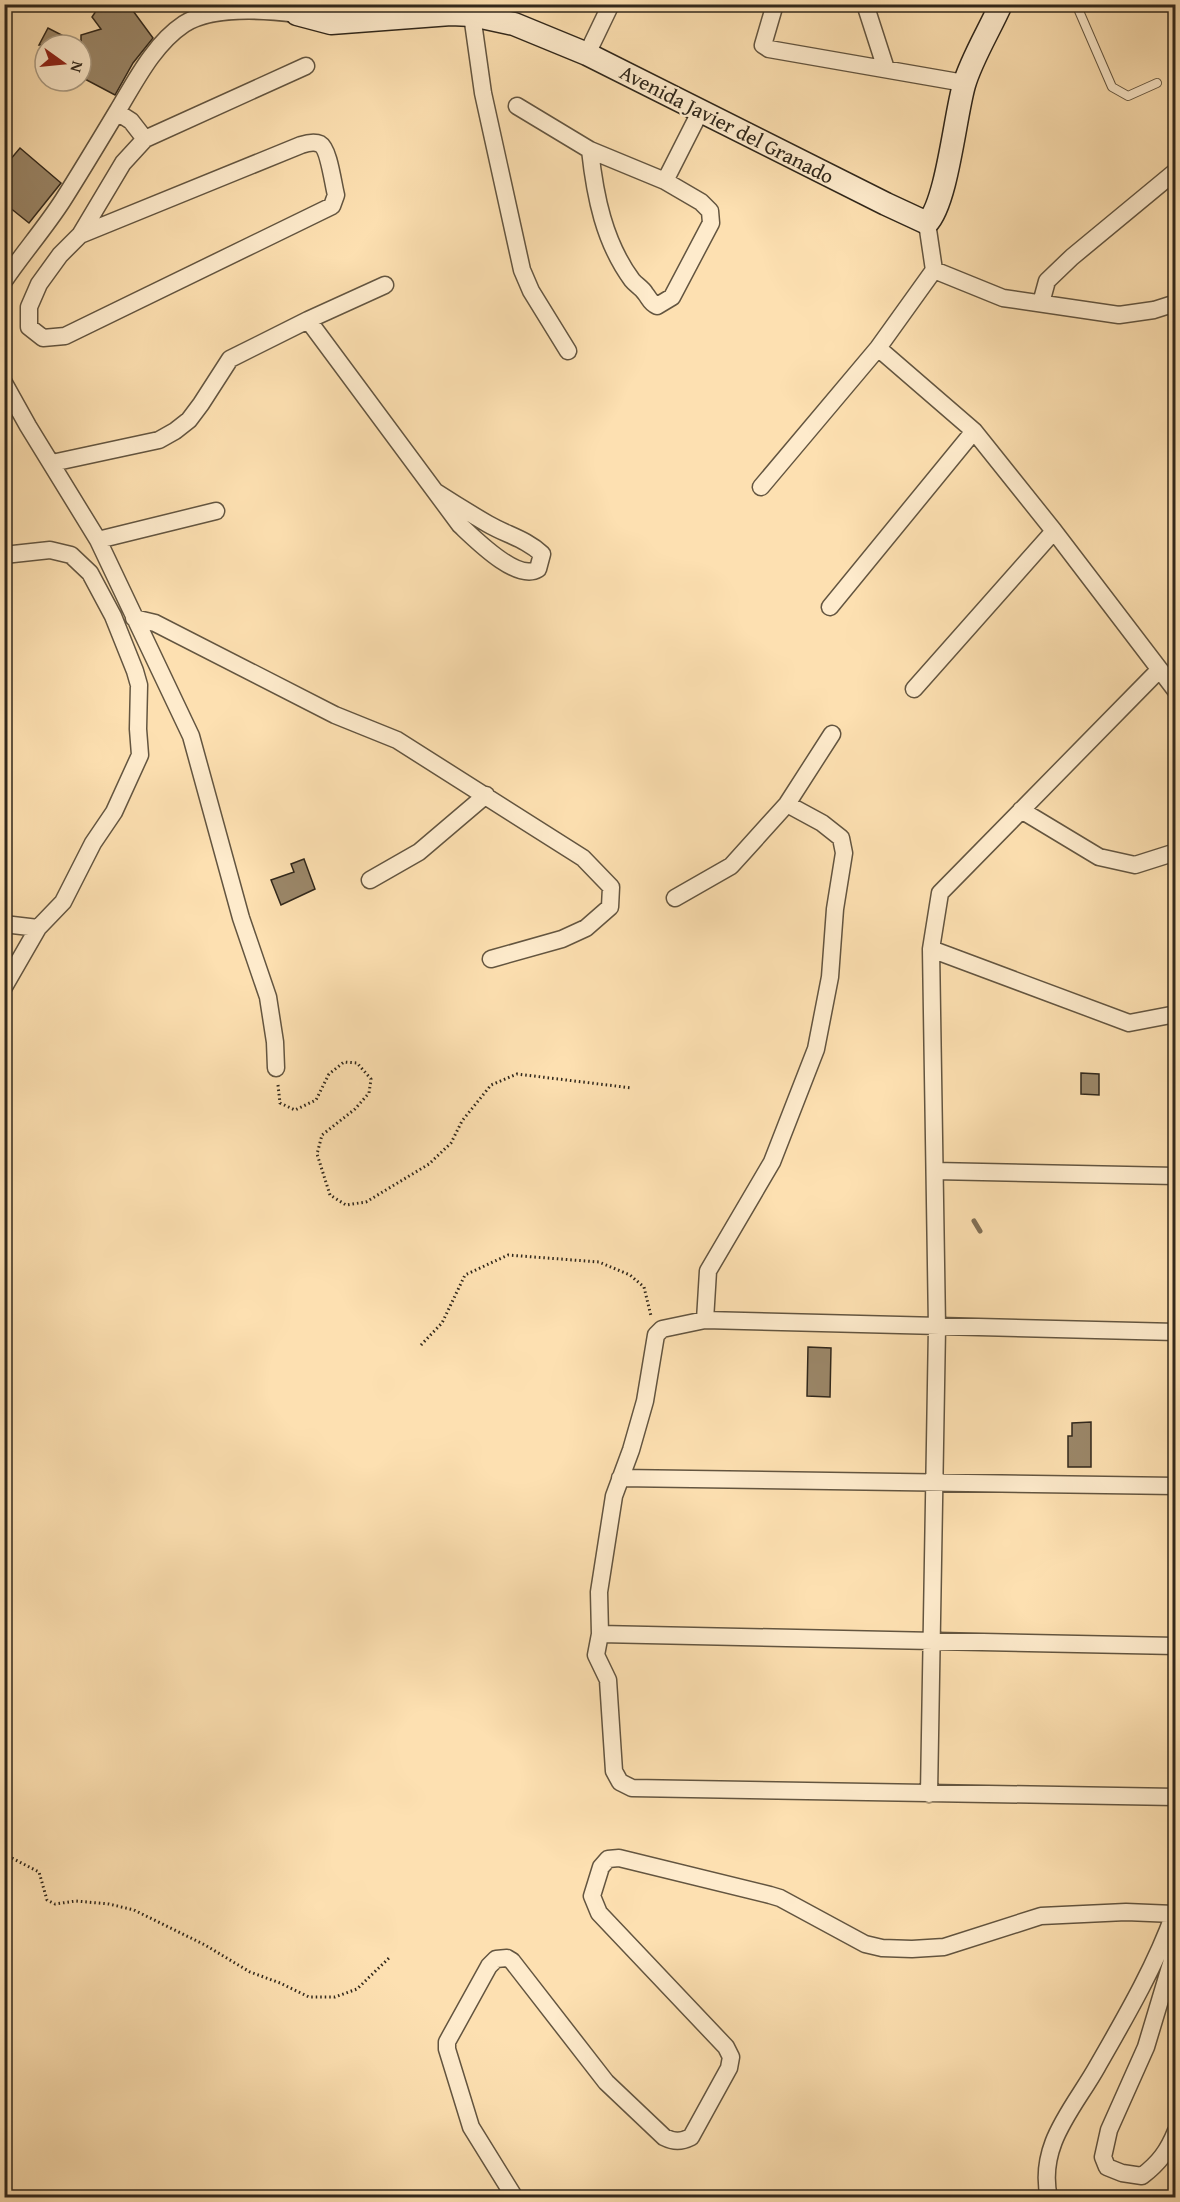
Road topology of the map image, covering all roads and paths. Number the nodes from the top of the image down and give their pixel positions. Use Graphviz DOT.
graph roads {
  1 [pos="611,4"];
  2 [pos="775,4"];
  3 [pos="865,4"];
  4 [pos="1001,4"];
  5 [pos="1076,4"];
  6 [pos="294,9"];
  7 [pos="472,15"];
  8 [pos="587,54"];
  9 [pos="306,66"];
  10 [pos="886,69"];
  11 [pos="964,83"];
  12 [pos="1157,83"];
  13 [pos="517,106"];
  14 [pos="701,111"];
  15 [pos="117,112"];
  16 [pos="146,139"];
  17 [pos="590,150"];
  18 [pos="1176,171"];
  19 [pos="665,181"];
  20 [pos="927,223"];
  21 [pos="80,236"];
  22 [pos="934,270"];
  23 [pos="4,281"];
  24 [pos="385,285"];
  25 [pos="1041,303"];
  26 [pos="1176,303"];
  27 [pos="308,320"];
  28 [pos="878,348"];
  29 [pos="568,351"];
  30 [pos="4,382"];
  31 [pos="974,431"];
  32 [pos="52,463"];
  33 [pos="761,487"];
  34 [pos="436,492"];
  35 [pos="216,511"];
  36 [pos="1054,531"];
  37 [pos="98,540"];
  38 [pos="4,555"];
  39 [pos="830,607"];
  40 [pos="134,618"];
  41 [pos="1159,670"];
  42 [pos="1174,685"];
  43 [pos="914,688"];
  44 [pos="832,734"];
  45 [pos="486,795"];
  46 [pos="788,804"];
  47 [pos="1021,810"];
  48 [pos="1176,852"];
  49 [pos="370,880"];
  50 [pos="675,898"];
  51 [pos="4,924"];
  52 [pos="38,928"];
  53 [pos="931,949"];
  54 [pos="491,959"];
  55 [pos="4,987"];
  56 [pos="1176,1014"];
  57 [pos="276,1068"];
  58 [pos="632,1088"];
  59 [pos="935,1171"];
  60 [pos="1176,1176"];
  61 [pos="705,1320"];
  62 [pos="937,1327"];
  63 [pos="1176,1332"];
  64 [pos="656,1335"];
  65 [pos="421,1345"];
  66 [pos="620,1478"];
  67 [pos="935,1483"];
  68 [pos="1176,1486"];
  69 [pos="600,1634"];
  70 [pos="932,1640"];
  71 [pos="1176,1646"];
  72 [pos="929,1794"];
  73 [pos="1176,1797"];
  74 [pos="4,1854"];
  75 [pos="1175,1914"];
  76 [pos="1176,1947"];
  77 [pos="389,1958"];
  78 [pos="1176,2131"];
  79 [pos="1172,2153"];
  80 [pos="515,2198"];
  81 [pos="1049,2198"];
  1 -- 8 [label="street"];
  2 -- 10 [label="street"];
  3 -- 10 [label="street"];
  4 -- 11 [label="street"];
  5 -- 12 [label="lane"];
  6 -- 7 [label="street, Avenida Javier del Granado"];
  6 -- 15 [label="street, Avenida Javier del Granado"];
  7 -- 8 [label="street, Avenida Javier del Granado"];
  7 -- 29 [label="street"];
  8 -- 14 [label="street, Avenida Javier del Granado"];
  9 -- 16 [label="street"];
  10 -- 11 [label="street"];
  11 -- 20 [label="street"];
  13 -- 17 [label="street"];
  14 -- 19 [label="street"];
  14 -- 20 [label="street, Avenida Javier del Granado"];
  15 -- 16 [label="street"];
  15 -- 23 [label="street, Avenida Javier del Granado"];
  16 -- 21 [label="street"];
  17 -- 19 [label="street"];
  17 -- 19 [label="street"];
  18 -- 25 [label="street"];
  20 -- 22 [label="street"];
  21 -- 21 [label="street"];
  22 -- 25 [label="street"];
  22 -- 28 [label="street"];
  24 -- 27 [label="street"];
  25 -- 26 [label="street"];
  27 -- 32 [label="street"];
  27 -- 34 [label="street"];
  28 -- 31 [label="street"];
  28 -- 33 [label="street"];
  30 -- 32 [label="street"];
  31 -- 36 [label="street"];
  31 -- 39 [label="street"];
  32 -- 37 [label="street"];
  34 -- 34 [label="street"];
  35 -- 37 [label="street"];
  36 -- 41 [label="street"];
  36 -- 43 [label="street"];
  37 -- 40 [label="street"];
  38 -- 52 [label="street"];
  40 -- 45 [label="street"];
  40 -- 57 [label="street"];
  41 -- 42 [label="street"];
  41 -- 47 [label="street"];
  44 -- 46 [label="street"];
  45 -- 49 [label="street"];
  45 -- 54 [label="street"];
  46 -- 50 [label="street"];
  46 -- 61 [label="street"];
  47 -- 48 [label="street"];
  47 -- 53 [label="street"];
  51 -- 52 [label="street"];
  52 -- 55 [label="street"];
  53 -- 56 [label="street"];
  53 -- 59 [label="street"];
  57 -- 58 [label="path"];
  59 -- 60 [label="street"];
  59 -- 62 [label="street"];
  61 -- 62 [label="street"];
  61 -- 64 [label="street"];
  62 -- 63 [label="street"];
  62 -- 67 [label="street"];
  64 -- 65 [label="path"];
  64 -- 66 [label="street"];
  66 -- 67 [label="street"];
  66 -- 69 [label="street"];
  67 -- 68 [label="street"];
  67 -- 70 [label="street"];
  69 -- 70 [label="street"];
  69 -- 72 [label="street"];
  70 -- 71 [label="street"];
  70 -- 72 [label="street"];
  72 -- 73 [label="street"];
  74 -- 77 [label="path"];
  75 -- 80 [label="street"];
  75 -- 81 [label="street"];
  76 -- 79 [label="street"];
  78 -- 79 [label="street"];
}
